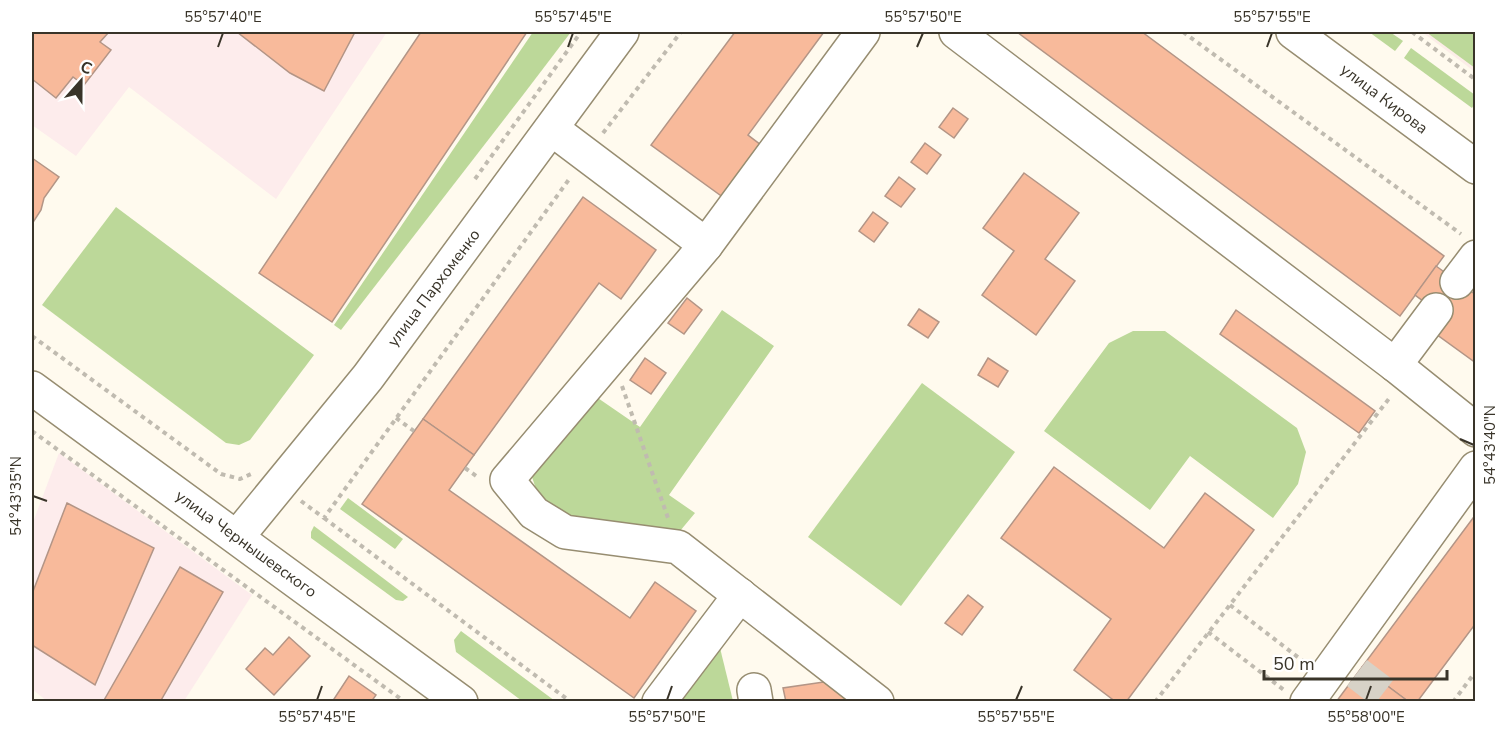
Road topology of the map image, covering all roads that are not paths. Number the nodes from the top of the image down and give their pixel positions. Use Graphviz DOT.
graph roads {
  1 [pos="622,32"];
  2 [pos="863,32"];
  3 [pos="956,32"];
  4 [pos="1293,32"];
  5 [pos="552,129"];
  6 [pos="1476,167"];
  7 [pos="706,245"];
  8 [pos="1436,310"];
  9 [pos="1401,370"];
  10 [pos="32,388"];
  11 [pos="1476,430"];
  12 [pos="1476,468"];
  13 [pos="237,537"];
  14 [pos="740,595"];
  15 [pos="1324,681"];
  16 [pos="460,702"];
  17 [pos="659,702"];
  18 [pos="877,702"];
  1 -- 5 [label="street, улица Пархоменко"];
  2 -- 7 [label="street"];
  3 -- 9 [label="street"];
  4 -- 6 [label="street, улица Кирова"];
  5 -- 7 [label="street"];
  5 -- 13 [label="street, улица Пархоменко"];
  7 -- 14 [label="street"];
  8 -- 9 [label="street"];
  9 -- 11 [label="street"];
  10 -- 13 [label="street, улица Чернышевского"];
  12 -- 15 [label="street"];
  13 -- 16 [label="street, улица Чернышевского"];
  14 -- 17 [label="street"];
  14 -- 18 [label="street"];
}
